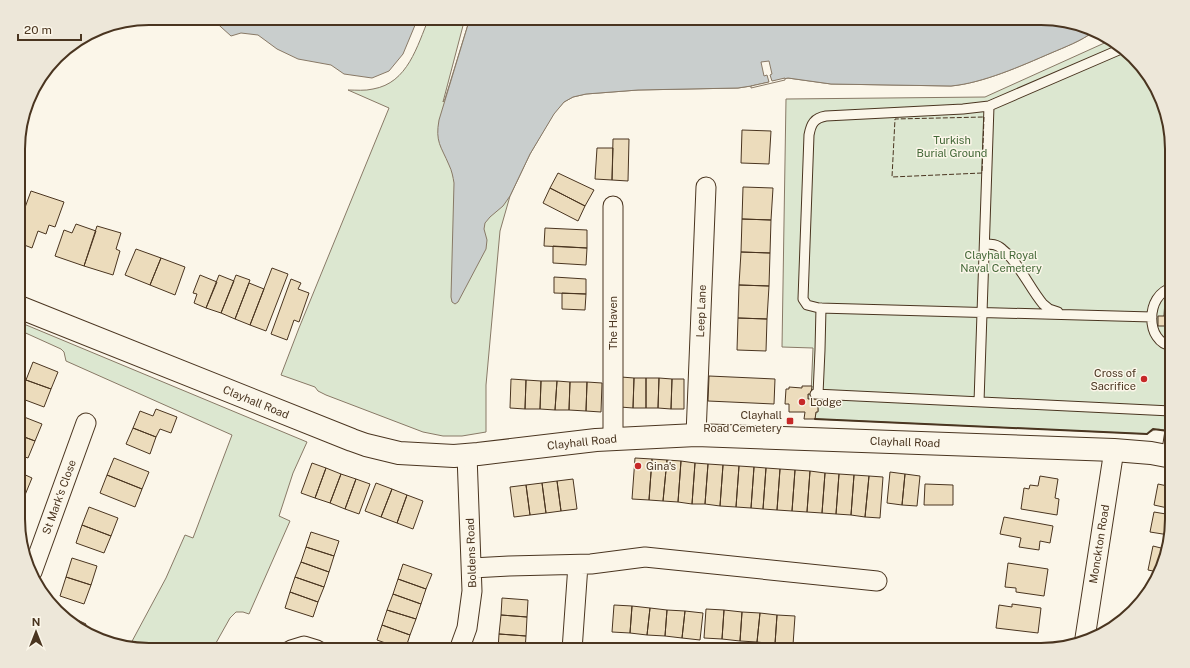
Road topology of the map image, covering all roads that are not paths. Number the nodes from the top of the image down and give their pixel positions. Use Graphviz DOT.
graph roads {
  1 [pos="1117,51"];
  2 [pos="989,106"];
  3 [pos="706,187"];
  4 [pos="613,206"];
  5 [pos="984,244"];
  6 [pos="1165,291"];
  7 [pos="821,308"];
  8 [pos="25,309"];
  9 [pos="982,312"];
  10 [pos="1077,315"];
  11 [pos="1152,317"];
  12 [pos="1165,344"];
  13 [pos="979,402"];
  14 [pos="1165,411"];
  15 [pos="86,423"];
  16 [pos="696,435"];
  17 [pos="613,439"];
  18 [pos="1114,450"];
  19 [pos="467,455"];
  20 [pos="1165,456"];
  21 [pos="34,565"];
  22 [pos="578,565"];
  23 [pos="472,568"];
  24 [pos="877,581"];
  25 [pos="1086,634"];
  26 [pos="462,643"];
  27 [pos="572,643"];
  1 -- 2 [label="lane"];
  2 -- 5 [label="lane"];
  2 -- 7 [label="lane"];
  3 -- 16 [label="street, Leep Lane"];
  4 -- 17 [label="street, The Haven"];
  5 -- 9 [label="lane"];
  5 -- 10 [label="lane"];
  6 -- 11 [label="lane"];
  7 -- 9 [label="lane"];
  7 -- 13 [label="lane"];
  8 -- 19 [label="street, Clayhall Road"];
  9 -- 10 [label="lane"];
  9 -- 13 [label="lane"];
  10 -- 11 [label="lane"];
  11 -- 12 [label="lane"];
  13 -- 14 [label="lane"];
  15 -- 21 [label="street, St Mark's Close"];
  16 -- 17 [label="street, Clayhall Road"];
  16 -- 18 [label="street, Clayhall Road"];
  17 -- 19 [label="street, Clayhall Road"];
  18 -- 20 [label="street, Clayhall Road"];
  18 -- 25 [label="street, Monckton Road"];
  19 -- 23 [label="street, Boldens Road"];
  22 -- 23 [label="street"];
  22 -- 24 [label="street"];
  22 -- 27 [label="street"];
  23 -- 26 [label="street, Boldens Road"];
}
